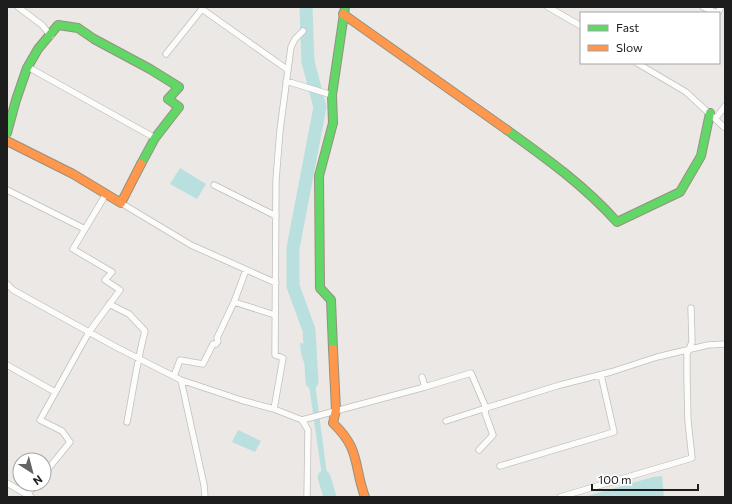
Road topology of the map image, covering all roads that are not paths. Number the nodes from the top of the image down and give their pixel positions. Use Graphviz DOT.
graph roads {
  1 [pos="18,7"];
  2 [pos="548,7"];
  3 [pos="703,7"];
  4 [pos="344,10"];
  5 [pos="716,12"];
  6 [pos="580,25"];
  7 [pos="304,31"];
  8 [pos="51,36"];
  9 [pos="166,54"];
  10 [pos="639,64"];
  11 [pos="28,67"];
  12 [pos="288,70"];
  13 [pos="286,81"];
  14 [pos="332,95"];
  15 [pos="725,106"];
  16 [pos="713,116"];
  17 [pos="725,128"];
  18 [pos="7,132"];
  19 [pos="155,138"];
  20 [pos="7,141"];
  21 [pos="214,185"];
  22 [pos="7,190"];
  23 [pos="106,194"];
  24 [pos="120,202"];
  25 [pos="276,216"];
  26 [pos="85,229"];
  27 [pos="246,270"];
  28 [pos="276,283"];
  29 [pos="7,284"];
  30 [pos="234,302"];
  31 [pos="110,304"];
  32 [pos="691,308"];
  33 [pos="276,315"];
  34 [pos="89,332"];
  35 [pos="725,344"];
  36 [pos="690,349"];
  37 [pos="138,357"];
  38 [pos="7,365"];
  39 [pos="601,375"];
  40 [pos="174,376"];
  41 [pos="422,377"];
  42 [pos="181,380"];
  43 [pos="425,387"];
  44 [pos="55,392"];
  45 [pos="486,408"];
  46 [pos="274,409"];
  47 [pos="336,410"];
  48 [pos="302,420"];
  49 [pos="446,421"];
  50 [pos="127,422"];
  51 [pos="479,450"];
  52 [pos="52,464"];
  53 [pos="500,466"];
  54 [pos="7,483"];
  55 [pos="29,496"];
  56 [pos="205,497"];
  57 [pos="307,497"];
  58 [pos="365,497"];
  59 [pos="560,497"];
  1 -- 8 [label="street"];
  2 -- 6 [label="street"];
  3 -- 5 [label="street"];
  4 -- 14 [label="street"];
  4 -- 16 [label="street"];
  7 -- 12 [label="street"];
  8 -- 11 [label="street"];
  8 -- 19 [label="street"];
  9 -- 12 [label="street"];
  10 -- 16 [label="street"];
  11 -- 18 [label="street"];
  11 -- 19 [label="street"];
  12 -- 13 [label="street"];
  13 -- 14 [label="street"];
  13 -- 25 [label="street"];
  14 -- 47 [label="street"];
  15 -- 16 [label="street"];
  16 -- 17 [label="street"];
  19 -- 24 [label="street"];
  20 -- 23 [label="street"];
  21 -- 25 [label="street"];
  22 -- 26 [label="street"];
  23 -- 24 [label="street"];
  23 -- 26 [label="street"];
  24 -- 27 [label="street"];
  25 -- 28 [label="street"];
  26 -- 31 [label="street"];
  27 -- 28 [label="street"];
  27 -- 30 [label="street"];
  28 -- 33 [label="street"];
  29 -- 34 [label="street"];
  30 -- 33 [label="street"];
  30 -- 40 [label="street"];
  31 -- 34 [label="street"];
  31 -- 37 [label="street"];
  32 -- 36 [label="street"];
  33 -- 46 [label="street"];
  34 -- 37 [label="street"];
  34 -- 44 [label="street"];
  35 -- 36 [label="street"];
  36 -- 39 [label="street"];
  36 -- 59 [label="street"];
  37 -- 40 [label="street"];
  37 -- 50 [label="street"];
  38 -- 44 [label="street"];
  39 -- 45 [label="street"];
  39 -- 53 [label="street"];
  40 -- 42 [label="street"];
  41 -- 43 [label="street"];
  42 -- 46 [label="street"];
  42 -- 56 [label="street"];
  43 -- 45 [label="street"];
  43 -- 47 [label="street"];
  44 -- 52 [label="street"];
  45 -- 49 [label="street"];
  45 -- 51 [label="street"];
  46 -- 48 [label="street"];
  47 -- 48 [label="street"];
  47 -- 58 [label="street"];
  48 -- 57 [label="street"];
  54 -- 55 [label="street"];
}
